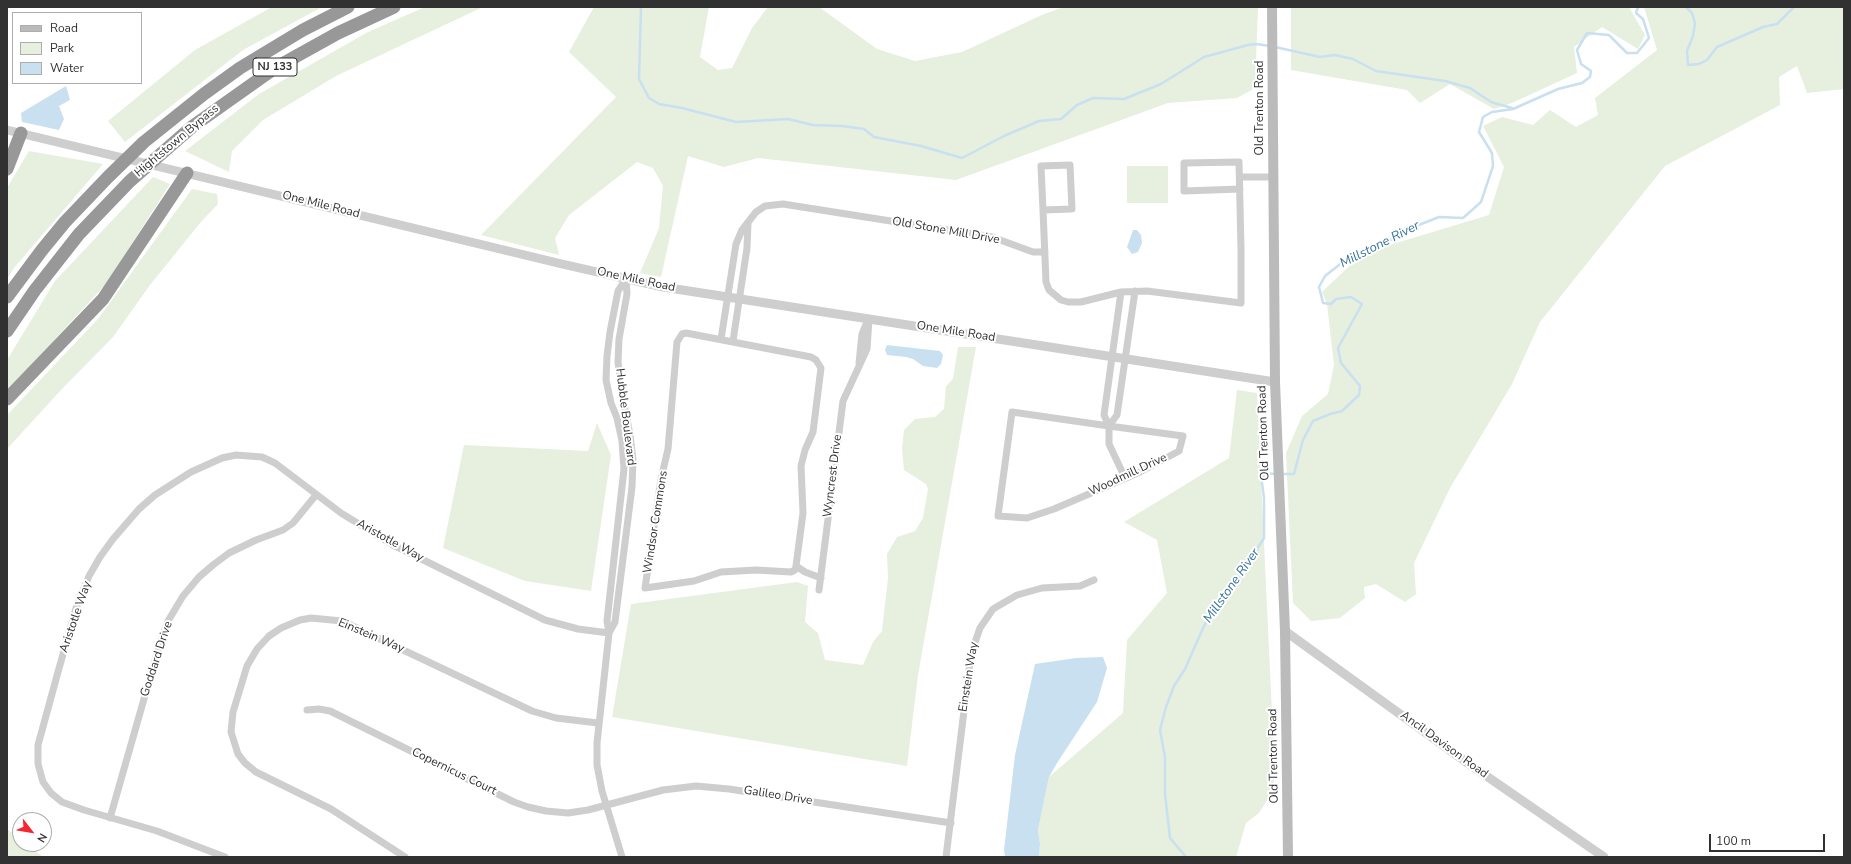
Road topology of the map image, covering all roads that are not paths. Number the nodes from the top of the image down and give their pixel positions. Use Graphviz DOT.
graph roads {
  1 [pos="348,7"];
  2 [pos="394,7"];
  3 [pos="1272,7"];
  4 [pos="7,130"];
  5 [pos="22,133"];
  6 [pos="7,169"];
  7 [pos="187,173"];
  8 [pos="1273,177"];
  9 [pos="1240,178"];
  10 [pos="1240,189"];
  11 [pos="1043,210"];
  12 [pos="748,223"];
  13 [pos="1045,252"];
  14 [pos="626,279"];
  15 [pos="1134,290"];
  16 [pos="1120,292"];
  17 [pos="7,297"];
  18 [pos="728,297"];
  19 [pos="739,299"];
  20 [pos="869,319"];
  21 [pos="7,331"];
  22 [pos="722,339"];
  23 [pos="733,341"];
  24 [pos="1111,356"];
  25 [pos="1125,358"];
  26 [pos="1275,382"];
  27 [pos="7,399"];
  28 [pos="1109,426"];
  29 [pos="1125,478"];
  30 [pos="316,495"];
  31 [pos="796,566"];
  32 [pos="821,578"];
  33 [pos="1094,580"];
  34 [pos="819,590"];
  35 [pos="1285,631"];
  36 [pos="609,633"];
  37 [pos="308,710"];
  38 [pos="598,723"];
  39 [pos="606,805"];
  40 [pos="110,818"];
  41 [pos="951,823"];
  42 [pos="225,857"];
  43 [pos="405,857"];
  44 [pos="622,857"];
  45 [pos="946,857"];
  46 [pos="1288,857"];
  47 [pos="1604,857"];
  1 -- 17 [label="highway, Hightstown Bypass / NJ 133"];
  2 -- 21 [label="highway, Hightstown Bypass / NJ 133"];
  3 -- 8 [label="main road, Old Trenton Road"];
  4 -- 5 [label="street, One Mile Road"];
  5 -- 6 [label="highway"];
  5 -- 7 [label="street, One Mile Road"];
  7 -- 14 [label="street, One Mile Road"];
  7 -- 27 [label="highway"];
  8 -- 9 [label="street"];
  8 -- 26 [label="main road, Old Trenton Road"];
  9 -- 10 [label="street"];
  9 -- 10 [label="street"];
  10 -- 15 [label="street"];
  11 -- 11 [label="street"];
  11 -- 13 [label="street"];
  12 -- 13 [label="street, Old Stone Mill Drive"];
  12 -- 18 [label="street, Old Stone Mill Drive"];
  12 -- 19 [label="street"];
  13 -- 16 [label="street"];
  14 -- 18 [label="street, One Mile Road"];
  14 -- 36 [label="street, Hubble Boulevard"];
  14 -- 36 [label="street, Hubble Boulevard"];
  15 -- 16 [label="street"];
  15 -- 25 [label="street"];
  16 -- 24 [label="street"];
  18 -- 19 [label="street, One Mile Road"];
  18 -- 22 [label="street"];
  19 -- 20 [label="street, One Mile Road"];
  19 -- 23 [label="street"];
  20 -- 24 [label="street, One Mile Road"];
  20 -- 32 [label="street, Wyncrest Drive"];
  22 -- 23 [label="street, Windsor Commons"];
  22 -- 31 [label="street, Windsor Commons"];
  23 -- 31 [label="street, Windsor Commons"];
  24 -- 25 [label="street, One Mile Road"];
  24 -- 28 [label="street"];
  25 -- 26 [label="street, One Mile Road"];
  25 -- 28 [label="street"];
  26 -- 35 [label="main road, Old Trenton Road"];
  28 -- 29 [label="street"];
  28 -- 29 [label="street, Woodmill Drive"];
  28 -- 29 [label="street, Woodmill Drive"];
  30 -- 36 [label="street, Aristotle Way"];
  30 -- 40 [label="street, Goddard Drive"];
  30 -- 40 [label="street, Aristotle Way"];
  31 -- 32 [label="street"];
  32 -- 34 [label="street, Wyncrest Drive"];
  33 -- 41 [label="street, Einstein Way"];
  35 -- 46 [label="main road, Old Trenton Road"];
  35 -- 47 [label="street, Ancil Davison Road"];
  36 -- 38 [label="street, Hubble Boulevard"];
  37 -- 39 [label="street, Copernicus Court"];
  38 -- 39 [label="street, Hubble Boulevard"];
  38 -- 43 [label="street, Einstein Way"];
  39 -- 41 [label="street, Galileo Drive"];
  39 -- 44 [label="street, Hubble Boulevard"];
  40 -- 42 [label="street, Aristotle Way"];
  41 -- 45 [label="street, Einstein Way"];
}
